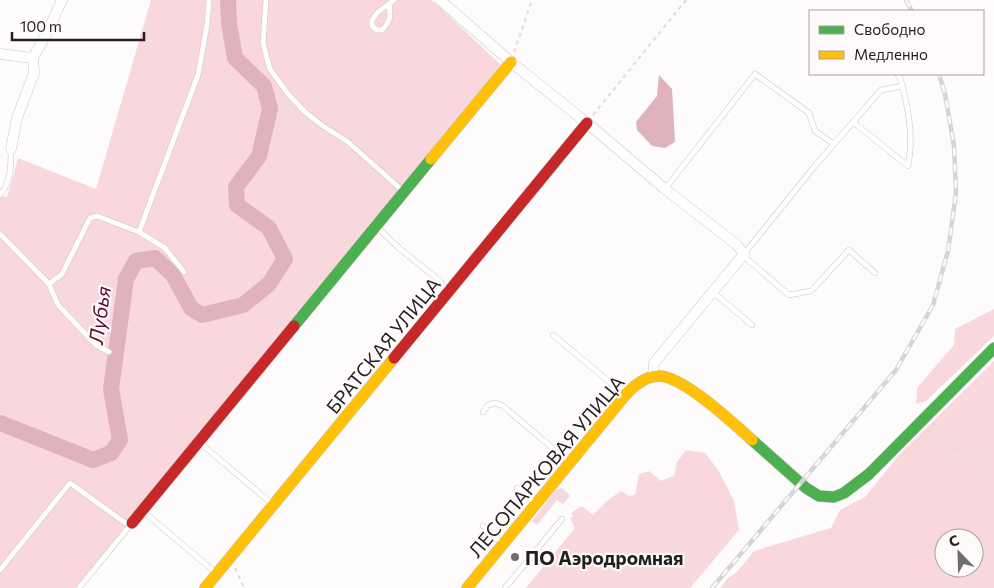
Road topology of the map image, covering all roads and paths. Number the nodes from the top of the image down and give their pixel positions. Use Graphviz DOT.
graph roads {
  1 [pos="62,0"];
  2 [pos="209,0"];
  3 [pos="266,0"];
  4 [pos="394,0"];
  5 [pos="440,0"];
  6 [pos="532,0"];
  7 [pos="686,0"];
  8 [pos="388,5"];
  9 [pos="0,54"];
  10 [pos="34,58"];
  11 [pos="510,62"];
  12 [pos="898,75"];
  13 [pos="903,86"];
  14 [pos="853,122"];
  15 [pos="587,123"];
  16 [pos="834,144"];
  17 [pos="12,149"];
  18 [pos="665,189"];
  19 [pos="404,192"];
  20 [pos="0,195"];
  21 [pos="376,226"];
  22 [pos="139,232"];
  23 [pos="0,234"];
  24 [pos="744,254"];
  25 [pos="184,272"];
  26 [pos="875,273"];
  27 [pos="49,284"];
  28 [pos="713,291"];
  29 [pos="448,293"];
  30 [pos="752,325"];
  31 [pos="553,334"];
  32 [pos="994,348"];
  33 [pos="109,352"];
  34 [pos="653,376"];
  35 [pos="622,398"];
  36 [pos="483,412"];
  37 [pos="926,416"];
  38 [pos="199,442"];
  39 [pos="570,462"];
  40 [pos="994,474"];
  41 [pos="517,488"];
  42 [pos="536,503"];
  43 [pos="273,505"];
  44 [pos="142,511"];
  45 [pos="562,519"];
  46 [pos="132,523"];
  47 [pos="483,526"];
  48 [pos="503,544"];
  49 [pos="230,557"];
  50 [pos="0,570"];
  51 [pos="217,574"];
  52 [pos="79,588"];
  53 [pos="204,588"];
  54 [pos="244,588"];
  55 [pos="467,588"];
  56 [pos="505,588"];
  1 -- 10 [label="street"];
  2 -- 22 [label="lane"];
  3 -- 19 [label="lane"];
  4 -- 8 [label="lane"];
  5 -- 11 [label="street"];
  6 -- 11 [label="path"];
  7 -- 15 [label="path"];
  8 -- 8 [label="lane"];
  9 -- 10 [label="street"];
  10 -- 17 [label="street"];
  11 -- 15 [label="street"];
  11 -- 19 [label="street"];
  12 -- 13 [label="lane"];
  13 -- 14 [label="lane"];
  13 -- 14 [label="lane"];
  14 -- 16 [label="lane"];
  15 -- 18 [label="street"];
  15 -- 29 [label="street, БРАТСКАЯ УЛИЦА"];
  16 -- 18 [label="lane"];
  16 -- 24 [label="lane"];
  17 -- 20 [label="lane"];
  18 -- 24 [label="street"];
  19 -- 21 [label="street"];
  21 -- 29 [label="lane"];
  21 -- 38 [label="street"];
  22 -- 25 [label="lane"];
  22 -- 27 [label="lane"];
  23 -- 27 [label="lane"];
  24 -- 26 [label="lane"];
  24 -- 28 [label="street, ЛЕСОПАРКОВАЯ УЛИЦА"];
  27 -- 33 [label="lane"];
  28 -- 30 [label="lane"];
  28 -- 34 [label="street, ЛЕСОПАРКОВАЯ УЛИЦА"];
  29 -- 43 [label="street, БРАТСКАЯ УЛИЦА"];
  31 -- 35 [label="lane"];
  32 -- 37 [label="street"];
  34 -- 35 [label="street, ЛЕСОПАРКОВАЯ УЛИЦА"];
  34 -- 37 [label="street"];
  35 -- 39 [label="street, ЛЕСОПАРКОВАЯ УЛИЦА"];
  36 -- 39 [label="lane"];
  37 -- 40 [label="path"];
  38 -- 43 [label="lane"];
  38 -- 44 [label="street"];
  39 -- 42 [label="street, ЛЕСОПАРКОВАЯ УЛИЦА"];
  41 -- 42 [label="lane"];
  42 -- 48 [label="street, ЛЕСОПАРКОВАЯ УЛИЦА"];
  43 -- 49 [label="street, БРАТСКАЯ УЛИЦА"];
  44 -- 46 [label="street"];
  44 -- 51 [label="lane"];
  45 -- 56 [label="lane"];
  46 -- 50 [label="lane"];
  46 -- 52 [label="lane"];
  47 -- 48 [label="lane"];
  48 -- 55 [label="street, ЛЕСОПАРКОВАЯ УЛИЦА"];
  49 -- 51 [label="street, БРАТСКАЯ УЛИЦА"];
  49 -- 54 [label="path"];
  51 -- 53 [label="street, БРАТСКАЯ УЛИЦА"];
}
